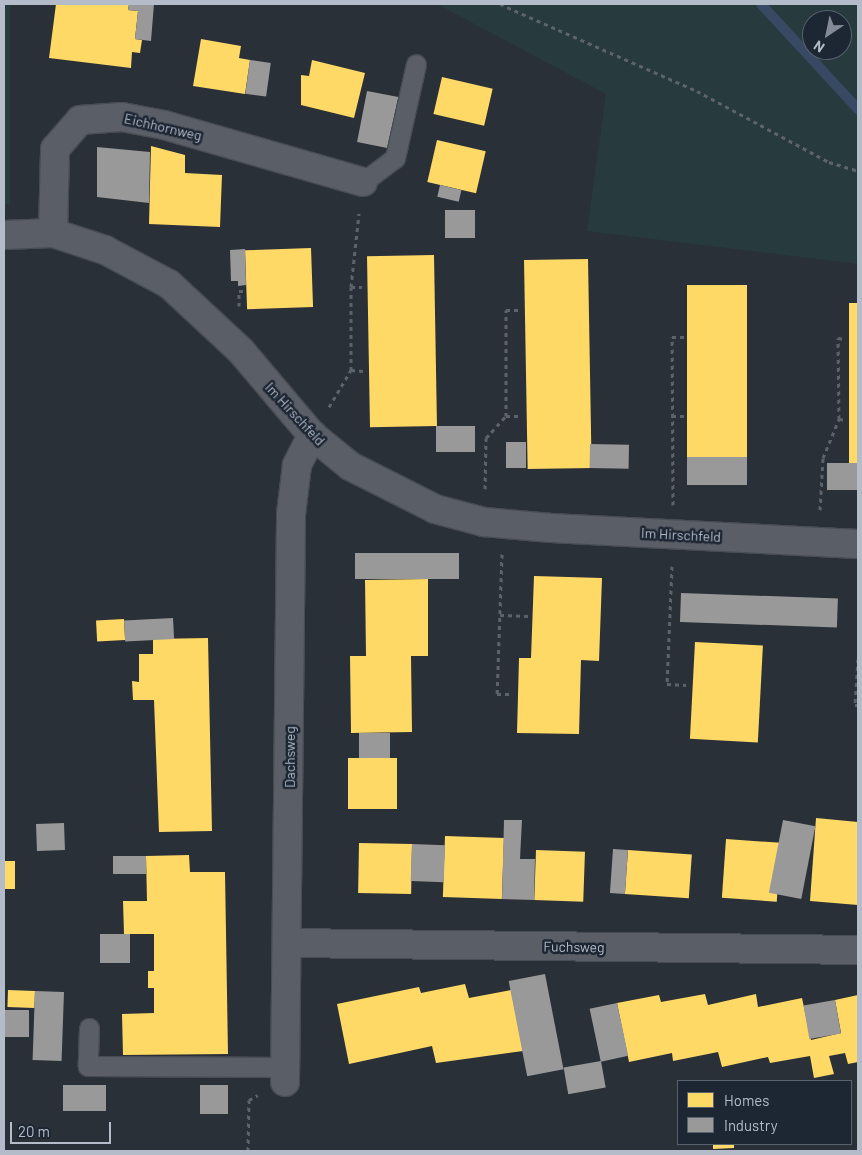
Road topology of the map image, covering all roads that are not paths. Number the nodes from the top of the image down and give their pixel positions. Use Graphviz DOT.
graph roads {
  1 [pos="416,64"];
  2 [pos="363,182"];
  3 [pos="52,233"];
  4 [pos="4,235"];
  5 [pos="312,435"];
  6 [pos="858,544"];
  7 [pos="289,943"];
  8 [pos="858,950"];
  9 [pos="89,1028"];
  10 [pos="286,1074"];
  1 -- 2 [label="lane"];
  2 -- 3 [label="street, Eichhornweg"];
  3 -- 4 [label="street, Im Hirschfeld"];
  3 -- 5 [label="street, Im Hirschfeld"];
  5 -- 6 [label="street, Im Hirschfeld"];
  5 -- 7 [label="street, Dachsweg"];
  7 -- 8 [label="street, Fuchsweg"];
  7 -- 10 [label="street, Dachsweg"];
  9 -- 10 [label="lane"];
}
